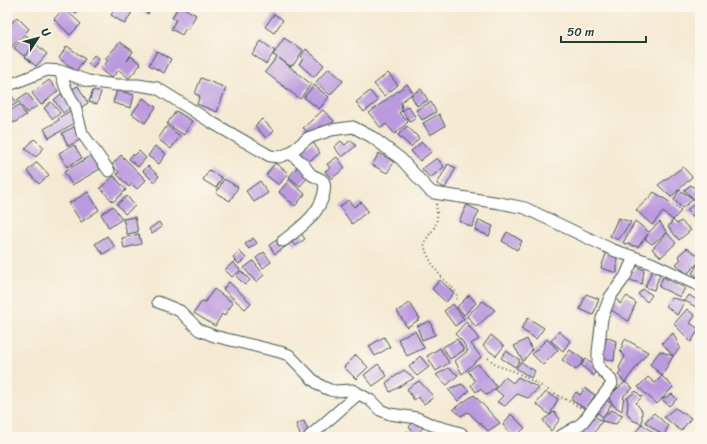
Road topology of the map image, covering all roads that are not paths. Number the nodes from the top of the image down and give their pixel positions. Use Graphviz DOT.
graph roads {
  1 [pos="60,71"];
  2 [pos="7,85"];
  3 [pos="290,153"];
  4 [pos="110,172"];
  5 [pos="283,241"];
  6 [pos="634,257"];
  7 [pos="700,286"];
  8 [pos="158,302"];
  9 [pos="358,394"];
  10 [pos="309,436"];
  11 [pos="464,437"];
  12 [pos="559,437"];
  1 -- 2 [label="street"];
  1 -- 3 [label="street"];
  1 -- 4 [label="street"];
  3 -- 5 [label="street"];
  3 -- 6 [label="street"];
  6 -- 7 [label="street"];
  6 -- 12 [label="street"];
  8 -- 9 [label="street"];
  9 -- 10 [label="street"];
  9 -- 11 [label="street"];
}
